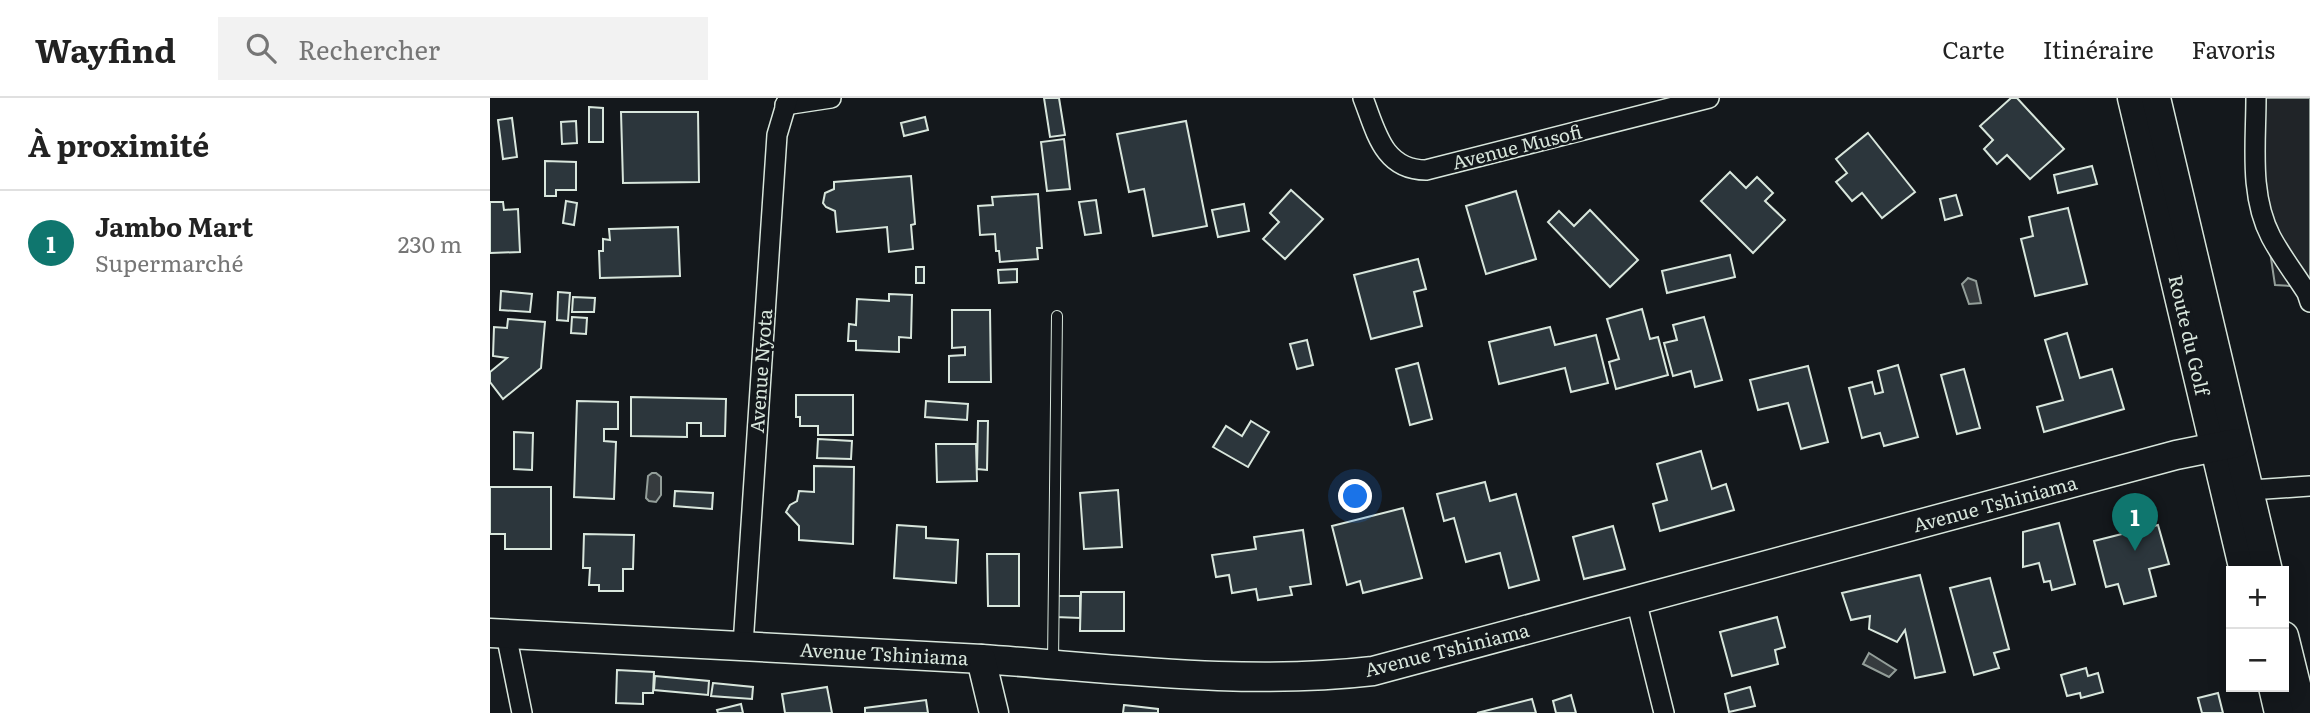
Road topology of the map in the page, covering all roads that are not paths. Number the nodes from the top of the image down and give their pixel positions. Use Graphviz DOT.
graph roads {
  1 [pos="831,98"];
  2 [pos="1363,98"];
  3 [pos="1709,98"];
  4 [pos="2132,98"];
  5 [pos="2156,98"];
  6 [pos="2256,98"];
  7 [pos="787,101"];
  8 [pos="2310,302"];
  9 [pos="1057,316"];
  10 [pos="2225,445"];
  11 [pos="2310,486"];
  12 [pos="2236,491"];
  13 [pos="2244,566"];
  14 [pos="2266,566"];
  15 [pos="1636,600"];
  16 [pos="498,634"];
  17 [pos="743,645"];
  18 [pos="2289,656"];
  19 [pos="981,659"];
  20 [pos="1053,664"];
  21 [pos="2274,692"];
  22 [pos="522,713"];
  23 [pos="994,713"];
  24 [pos="1664,713"];
  25 [pos="2279,713"];
  26 [pos="2303,713"];
  1 -- 7 [label="street"];
  2 -- 3 [label="street, Avenue Musofi"];
  4 -- 10 [label="street, Route du Golf"];
  5 -- 10 [label="street"];
  6 -- 8 [label="street"];
  7 -- 17 [label="street, Avenue Nyota"];
  9 -- 20 [label="lane"];
  10 -- 12 [label="street, Route du Golf"];
  10 -- 15 [label="street, Avenue Tshiniama"];
  11 -- 12 [label="street"];
  12 -- 13 [label="street, Route du Golf"];
  12 -- 14 [label="street"];
  15 -- 20 [label="street, Avenue Tshiniama"];
  15 -- 24 [label="street"];
  16 -- 17 [label="street, Avenue Tshiniama"];
  16 -- 22 [label="street"];
  17 -- 19 [label="street, Avenue Tshiniama"];
  18 -- 26 [label="street"];
  19 -- 20 [label="street, Avenue Tshiniama"];
  19 -- 23 [label="street"];
  21 -- 25 [label="street"];
}
